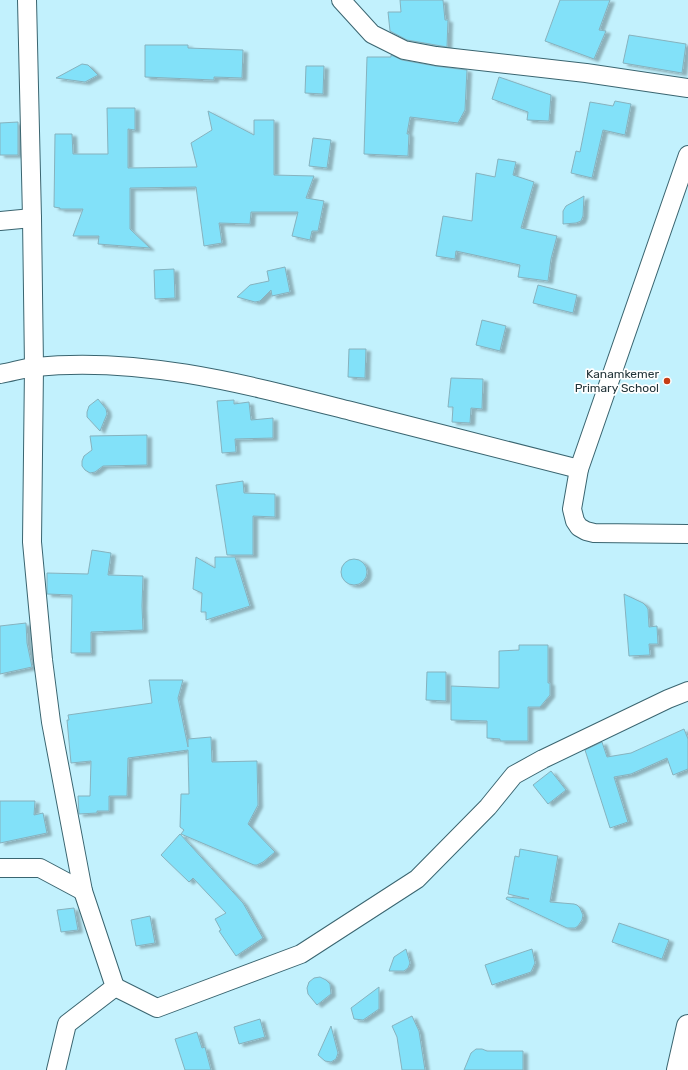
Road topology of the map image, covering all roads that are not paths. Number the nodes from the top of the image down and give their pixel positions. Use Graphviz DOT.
graph roads {
  1 [pos="27,0"];
  2 [pos="341,0"];
  3 [pos="688,88"];
  4 [pos="688,155"];
  5 [pos="32,218"];
  6 [pos="0,221"];
  7 [pos="34,367"];
  8 [pos="0,374"];
  9 [pos="579,469"];
  10 [pos="688,534"];
  11 [pos="688,691"];
  12 [pos="0,868"];
  13 [pos="83,891"];
  14 [pos="114,987"];
  15 [pos="688,1026"];
  16 [pos="56,1070"];
  17 [pos="678,1070"];
  1 -- 5 [label="street"];
  2 -- 3 [label="street"];
  4 -- 9 [label="street"];
  5 -- 6 [label="street"];
  5 -- 7 [label="street"];
  7 -- 8 [label="street"];
  7 -- 9 [label="street"];
  7 -- 13 [label="street"];
  9 -- 10 [label="street"];
  11 -- 14 [label="street"];
  12 -- 13 [label="street"];
  13 -- 14 [label="street"];
  14 -- 16 [label="street"];
  15 -- 17 [label="street"];
}
